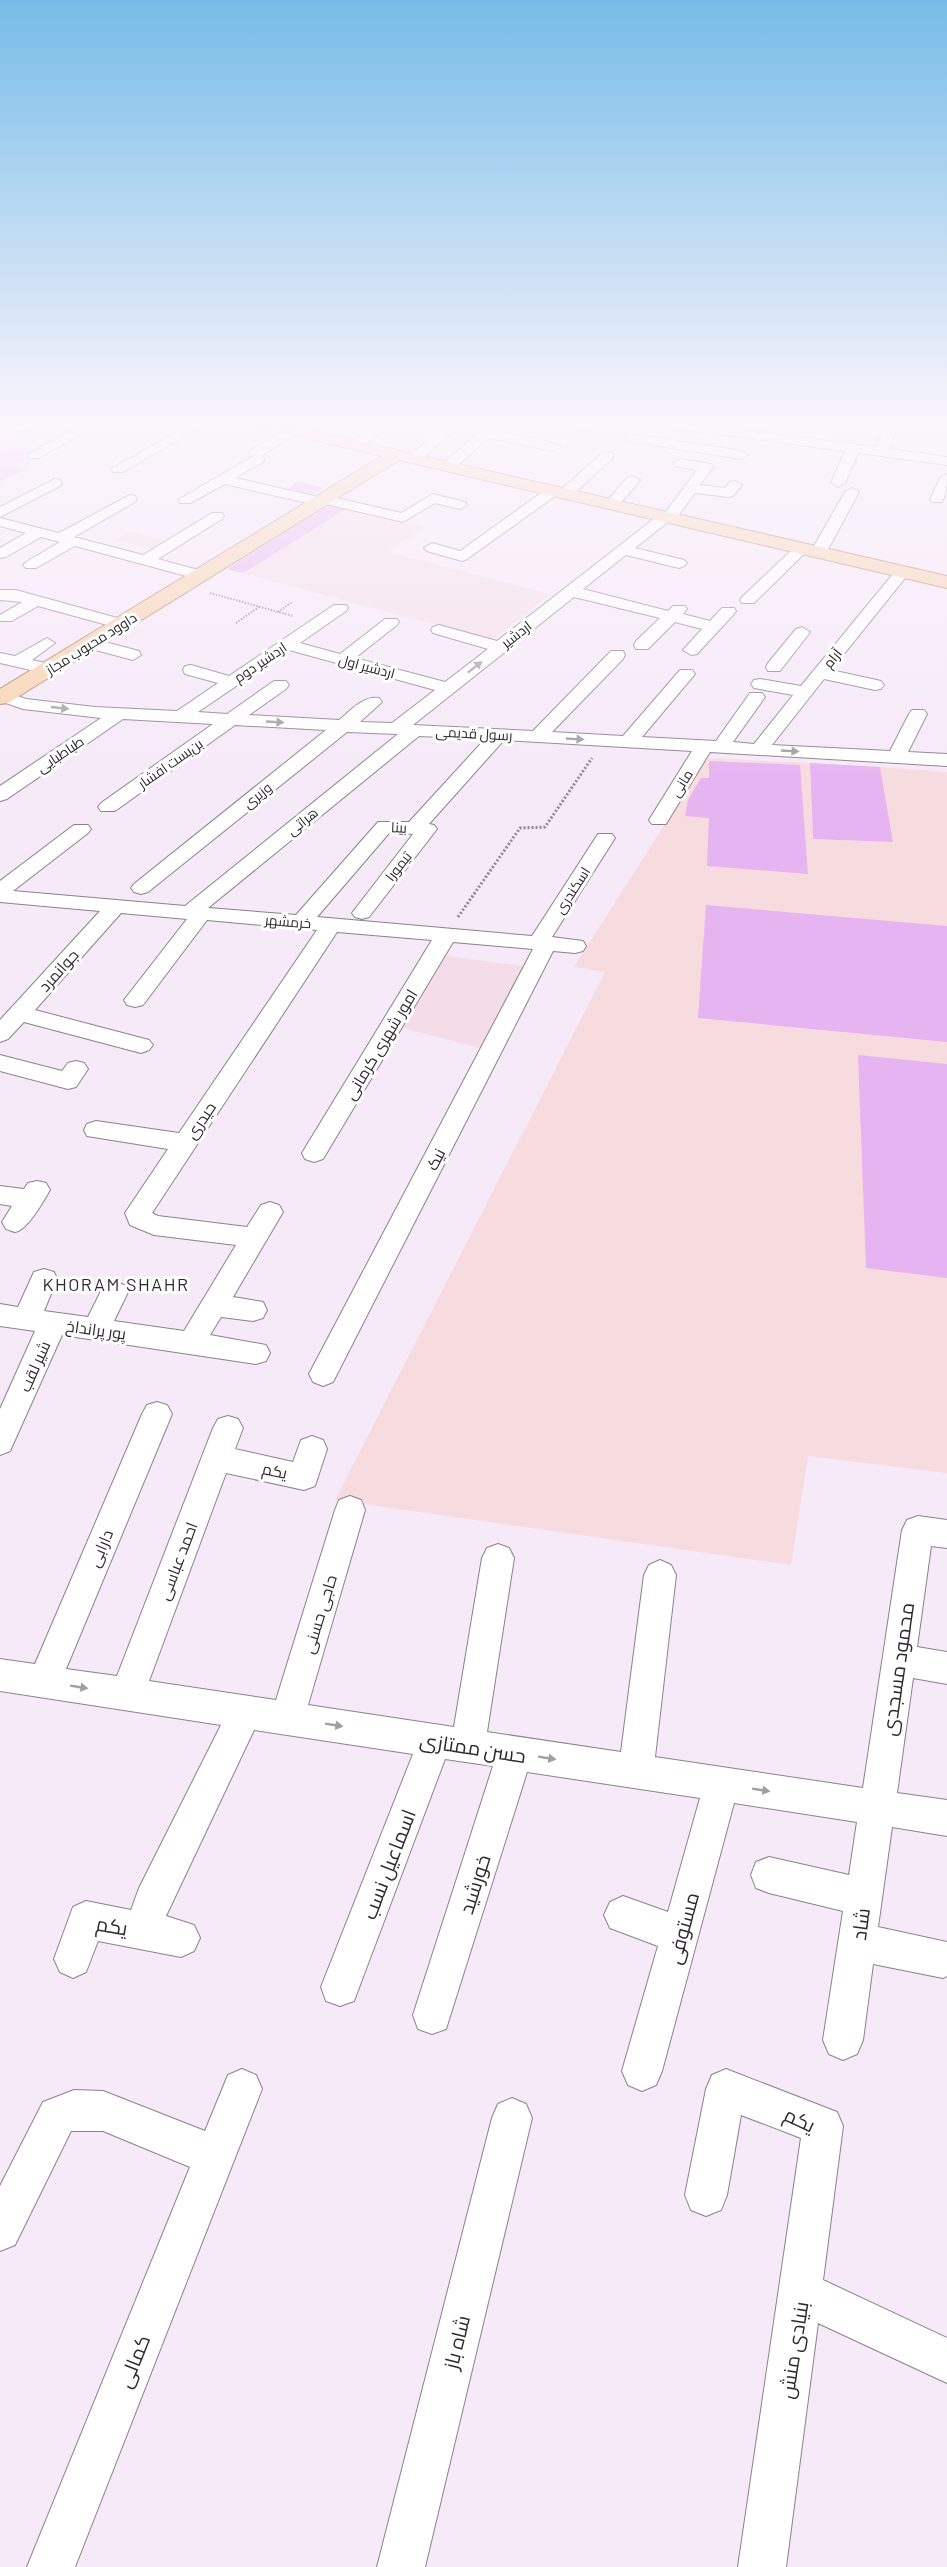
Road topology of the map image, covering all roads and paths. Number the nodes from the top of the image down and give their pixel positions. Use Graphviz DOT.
graph roads {
  1 [pos="19,544"];
  2 [pos="60,544"];
  3 [pos="85,544"];
  4 [pos="172,544"];
  5 [pos="251,544"];
  6 [pos="481,544"];
  7 [pos="632,544"];
  8 [pos="779,544"];
  9 [pos="815,544"];
  10 [pos="432,548"];
  11 [pos="623,550"];
  12 [pos="690,550"];
  13 [pos="810,551"];
  14 [pos="1,554"];
  15 [pos="146,560"];
  16 [pos="679,563"];
  17 [pos="31,565"];
  18 [pos="902,572"];
  19 [pos="201,575"];
  20 [pos="663,579"];
  21 [pos="947,582"];
  22 [pos="184,586"];
  23 [pos="570,591"];
  24 [pos="2,597"];
  25 [pos="748,600"];
  26 [pos="35,601"];
  27 [pos="292,602"];
  28 [pos="259,607"];
  29 [pos="340,608"];
  30 [pos="728,611"];
  31 [pos="278,612"];
  32 [pos="675,613"];
  33 [pos="83,614"];
  34 [pos="6,618"];
  35 [pos="391,622"];
  36 [pos="236,623"];
  37 [pos="317,623"];
  38 [pos="67,624"];
  39 [pos="122,624"];
  40 [pos="714,627"];
  41 [pos="439,630"];
  42 [pos="802,632"];
  43 [pos="47,643"];
  44 [pos="90,644"];
  45 [pos="286,644"];
  46 [pos="642,645"];
  47 [pos="500,647"];
  48 [pos="789,648"];
  49 [pos="691,650"];
  50 [pos="617,655"];
  51 [pos="133,656"];
  52 [pos="0,658"];
  53 [pos="342,660"];
  54 [pos="18,662"];
  55 [pos="825,666"];
  56 [pos="774,667"];
  57 [pos="48,669"];
  58 [pos="191,670"];
  59 [pos="686,674"];
  60 [pos="231,682"];
  61 [pos="280,685"];
  62 [pos="875,685"];
  63 [pos="447,688"];
  64 [pos="805,692"];
  65 [pos="1,696"];
  66 [pos="373,702"];
  67 [pos="117,706"];
  68 [pos="918,714"];
  69 [pos="180,717"];
  70 [pos="232,720"];
  71 [pos="344,726"];
  72 [pos="405,730"];
  73 [pos="499,735"];
  74 [pos="537,737"];
  75 [pos="604,741"];
  76 [pos="628,742"];
  77 [pos="763,744"];
  78 [pos="712,747"];
  79 [pos="896,757"];
  80 [pos="947,760"];
  81 [pos="0,795"];
  82 [pos="108,807"];
  83 [pos="659,820"];
  84 [pos="414,828"];
  85 [pos="81,829"];
  86 [pos="605,838"];
  87 [pos="141,888"];
  88 [pos="0,891"];
  89 [pos="0,896"];
  90 [pos="116,906"];
  91 [pos="195,913"];
  92 [pos="362,913"];
  93 [pos="302,922"];
  94 [pos="331,925"];
  95 [pos="446,935"];
  96 [pos="542,943"];
  97 [pos="575,946"];
  98 [pos="135,1000"];
  99 [pos="19,1013"];
  100 [pos="0,1034"];
  101 [pos="141,1045"];
  102 [pos="0,1063"];
  103 [pos="76,1069"];
  104 [pos="96,1130"];
  105 [pos="185,1143"];
  106 [pos="314,1153"];
  107 [pos="0,1195"];
  108 [pos="270,1212"];
  109 [pos="15,1222"];
  110 [pos="255,1238"];
  111 [pos="44,1280"];
  112 [pos="114,1292"];
  113 [pos="214,1306"];
  114 [pos="253,1310"];
  115 [pos="0,1315"];
  116 [pos="40,1321"];
  117 [pos="96,1329"];
  118 [pos="191,1343"];
  119 [pos="256,1353"];
  120 [pos="323,1374"];
  121 [pos="157,1414"];
  122 [pos="228,1428"];
  123 [pos="0,1442"];
  124 [pos="312,1449"];
  125 [pos="216,1458"];
  126 [pos="351,1510"];
  127 [pos="933,1532"];
  128 [pos="498,1558"];
  129 [pos="660,1575"];
  130 [pos="899,1660"];
  131 [pos="947,1668"];
  132 [pos="0,1675"];
  133 [pos="44,1681"];
  134 [pos="127,1694"];
  135 [pos="244,1712"];
  136 [pos="288,1718"];
  137 [pos="451,1743"];
  138 [pos="515,1753"];
  139 [pos="636,1771"];
  140 [pos="722,1784"];
  141 [pos="877,1808"];
  142 [pos="947,1818"];
  143 [pos="769,1875"];
  144 [pos="863,1897"];
  145 [pos="622,1915"];
  146 [pos="143,1930"];
  147 [pos="680,1935"];
  148 [pos="181,1938"];
  149 [pos="857,1942"];
  150 [pos="72,1959"];
  151 [pos="943,1959"];
  152 [pos="340,1988"];
  153 [pos="432,2015"];
  154 [pos="843,2040"];
  155 [pos="642,2071"];
  156 [pos="242,2089"];
  157 [pos="512,2118"];
  158 [pos="215,2156"];
  159 [pos="706,2196"];
  160 [pos="0,2230"];
  161 [pos="801,2292"];
  162 [pos="947,2361"];
  163 [pos="51,2567"];
  164 [pos="400,2567"];
  165 [pos="763,2567"];
  1 -- 14 [label="street"];
  2 -- 17 [label="street"];
  3 -- 15 [label="street"];
  4 -- 15 [label="street"];
  5 -- 19 [label="main road, داوود محبوب مجاز"];
  6 -- 10 [label="street"];
  7 -- 11 [label="street, اردشیر"];
  8 -- 13 [label="main road"];
  9 -- 13 [label="street"];
  11 -- 16 [label="street"];
  11 -- 23 [label="street, اردشیر"];
  12 -- 16 [label="street"];
  13 -- 18 [label="main road"];
  13 -- 25 [label="street"];
  15 -- 19 [label="street"];
  16 -- 20 [label="street"];
  18 -- 21 [label="main road"];
  18 -- 55 [label="street, آرام"];
  19 -- 22 [label="main road, داوود محبوب مجاز"];
  22 -- 28 [label="path"];
  22 -- 39 [label="main road, داوود محبوب مجاز"];
  23 -- 32 [label="street"];
  23 -- 47 [label="street, اردشیر"];
  24 -- 26 [label="street"];
  26 -- 33 [label="street"];
  26 -- 34 [label="street"];
  27 -- 31 [label="path"];
  28 -- 31 [label="path"];
  28 -- 36 [label="path"];
  29 -- 37 [label="street, اردشیر دوم"];
  30 -- 40 [label="street"];
  31 -- 37 [label="path"];
  32 -- 40 [label="street"];
  32 -- 46 [label="street"];
  33 -- 38 [label="street"];
  33 -- 39 [label="street"];
  35 -- 53 [label="street"];
  37 -- 45 [label="street, اردشیر دوم"];
  39 -- 44 [label="main road, داوود محبوب مجاز"];
  40 -- 49 [label="street"];
  41 -- 47 [label="street"];
  42 -- 48 [label="street"];
  43 -- 54 [label="street"];
  44 -- 51 [label="street"];
  44 -- 57 [label="main road, داوود محبوب مجاز"];
  45 -- 53 [label="street, اردشیر اول"];
  45 -- 60 [label="street, اردشیر دوم"];
  63 -- 47 [label="street, اردشیر, one-way"];
  48 -- 55 [label="street"];
  48 -- 56 [label="street"];
  50 -- 74 [label="street"];
  52 -- 54 [label="street"];
  53 -- 63 [label="street, اردشیر اول"];
  54 -- 57 [label="street"];
  55 -- 62 [label="street"];
  55 -- 64 [label="street, آرام"];
  57 -- 65 [label="main road, داوود محبوب مجاز"];
  58 -- 60 [label="street"];
  59 -- 76 [label="street"];
  60 -- 69 [label="street, اردشیر دوم"];
  61 -- 70 [label="street, بن‌بست افشار"];
  63 -- 72 [label="street, اردشیر"];
  64 -- 77 [label="street, آرام"];
  64 -- 78 [label="street, مانی"];
  65 -- 67 [label="street, رسول قدیمی, one-way"];
  66 -- 71 [label="street, وزیری"];
  67 -- 69 [label="street, رسول قدیمی"];
  67 -- 81 [label="street, طباطبایی"];
  68 -- 79 [label="street"];
  69 -- 70 [label="street, رسول قدیمی"];
  70 -- 71 [label="street, رسول قدیمی, one-way"];
  70 -- 82 [label="street, بن‌بست افشار"];
  71 -- 72 [label="street, رسول قدیمی"];
  71 -- 87 [label="street, وزیری"];
  72 -- 73 [label="street, رسول قدیمی"];
  72 -- 91 [label="street, هراتی"];
  73 -- 74 [label="street, رسول قدیمی"];
  73 -- 84 [label="street, بینا"];
  74 -- 75 [label="street, رسول قدیمی, one-way"];
  75 -- 76 [label="street, رسول قدیمی"];
  75 -- 95 [label="path"];
  76 -- 78 [label="street, رسول قدیمی"];
  78 -- 79 [label="street, رسول قدیمی, one-way"];
  78 -- 83 [label="street, مانی"];
  79 -- 80 [label="street, رسول قدیمی"];
  84 -- 92 [label="street, تیمورا"];
  84 -- 93 [label="street, بینا"];
  85 -- 88 [label="street"];
  86 -- 96 [label="street, اسکندری"];
  89 -- 90 [label="street, خرمشهر"];
  90 -- 91 [label="street, خرمشهر"];
  90 -- 99 [label="street, جوانمرد"];
  91 -- 93 [label="street, خرمشهر"];
  91 -- 98 [label="street, هراتی"];
  93 -- 94 [label="street, خرمشهر"];
  94 -- 95 [label="street, خرمشهر"];
  94 -- 105 [label="street, حیدری"];
  95 -- 96 [label="street, خرمشهر"];
  95 -- 106 [label="street, امور شهری کرمانی"];
  96 -- 97 [label="street, خرمشهر"];
  96 -- 120 [label="street, نیک"];
  99 -- 100 [label="street, جوانمرد"];
  99 -- 101 [label="street"];
  102 -- 103 [label="street"];
  104 -- 105 [label="street"];
  105 -- 110 [label="street, حیدری"];
  107 -- 109 [label="street"];
  108 -- 110 [label="street"];
  110 -- 113 [label="street"];
  111 -- 116 [label="street, شیر لقب"];
  112 -- 117 [label="street"];
  113 -- 114 [label="street"];
  113 -- 118 [label="street"];
  115 -- 116 [label="street, پور پرانداخ"];
  116 -- 117 [label="street, پور پرانداخ"];
  116 -- 123 [label="street, شیر لقب"];
  117 -- 118 [label="street, پور پرانداخ"];
  118 -- 119 [label="street, پور پرانداخ"];
  121 -- 133 [label="street, دارابی"];
  122 -- 125 [label="street, احمد عباسی"];
  124 -- 125 [label="street, یکم"];
  125 -- 134 [label="street, احمد عباسی"];
  126 -- 136 [label="street, حاجی حسنی"];
  127 -- 130 [label="street, محمود مسجدی"];
  128 -- 137 [label="street, اسماعیل نسب"];
  129 -- 139 [label="street"];
  130 -- 131 [label="street"];
  130 -- 141 [label="street, محمود مسجدی"];
  132 -- 133 [label="street, حسن ممتازی"];
  133 -- 134 [label="street, حسن ممتازی, one-way"];
  134 -- 135 [label="street, حسن ممتازی"];
  135 -- 136 [label="street, حسن ممتازی"];
  135 -- 146 [label="street"];
  136 -- 137 [label="street, حسن ممتازی, one-way"];
  137 -- 138 [label="street, حسن ممتازی"];
  137 -- 152 [label="street, اسماعیل نسب"];
  138 -- 139 [label="street, حسن ممتازی, one-way"];
  138 -- 153 [label="street, خورشید"];
  139 -- 140 [label="street, حسن ممتازی"];
  140 -- 141 [label="street, حسن ممتازی, one-way"];
  140 -- 147 [label="street, مستوفی"];
  141 -- 142 [label="street, حسن ممتازی"];
  141 -- 144 [label="street, شاد"];
  143 -- 144 [label="street"];
  144 -- 149 [label="street, شاد"];
  145 -- 147 [label="street"];
  146 -- 148 [label="street"];
  146 -- 150 [label="street, یکم"];
  147 -- 155 [label="street, مستوفی"];
  149 -- 151 [label="street"];
  149 -- 154 [label="street, شاد"];
  156 -- 158 [label="street, کمالی"];
  157 -- 164 [label="street, شاه باز"];
  158 -- 160 [label="street"];
  158 -- 163 [label="street, کمالی"];
  159 -- 161 [label="street, یکم"];
  161 -- 162 [label="street, بنیادی منش"];
  161 -- 165 [label="street, بنیادی منش"];
}
